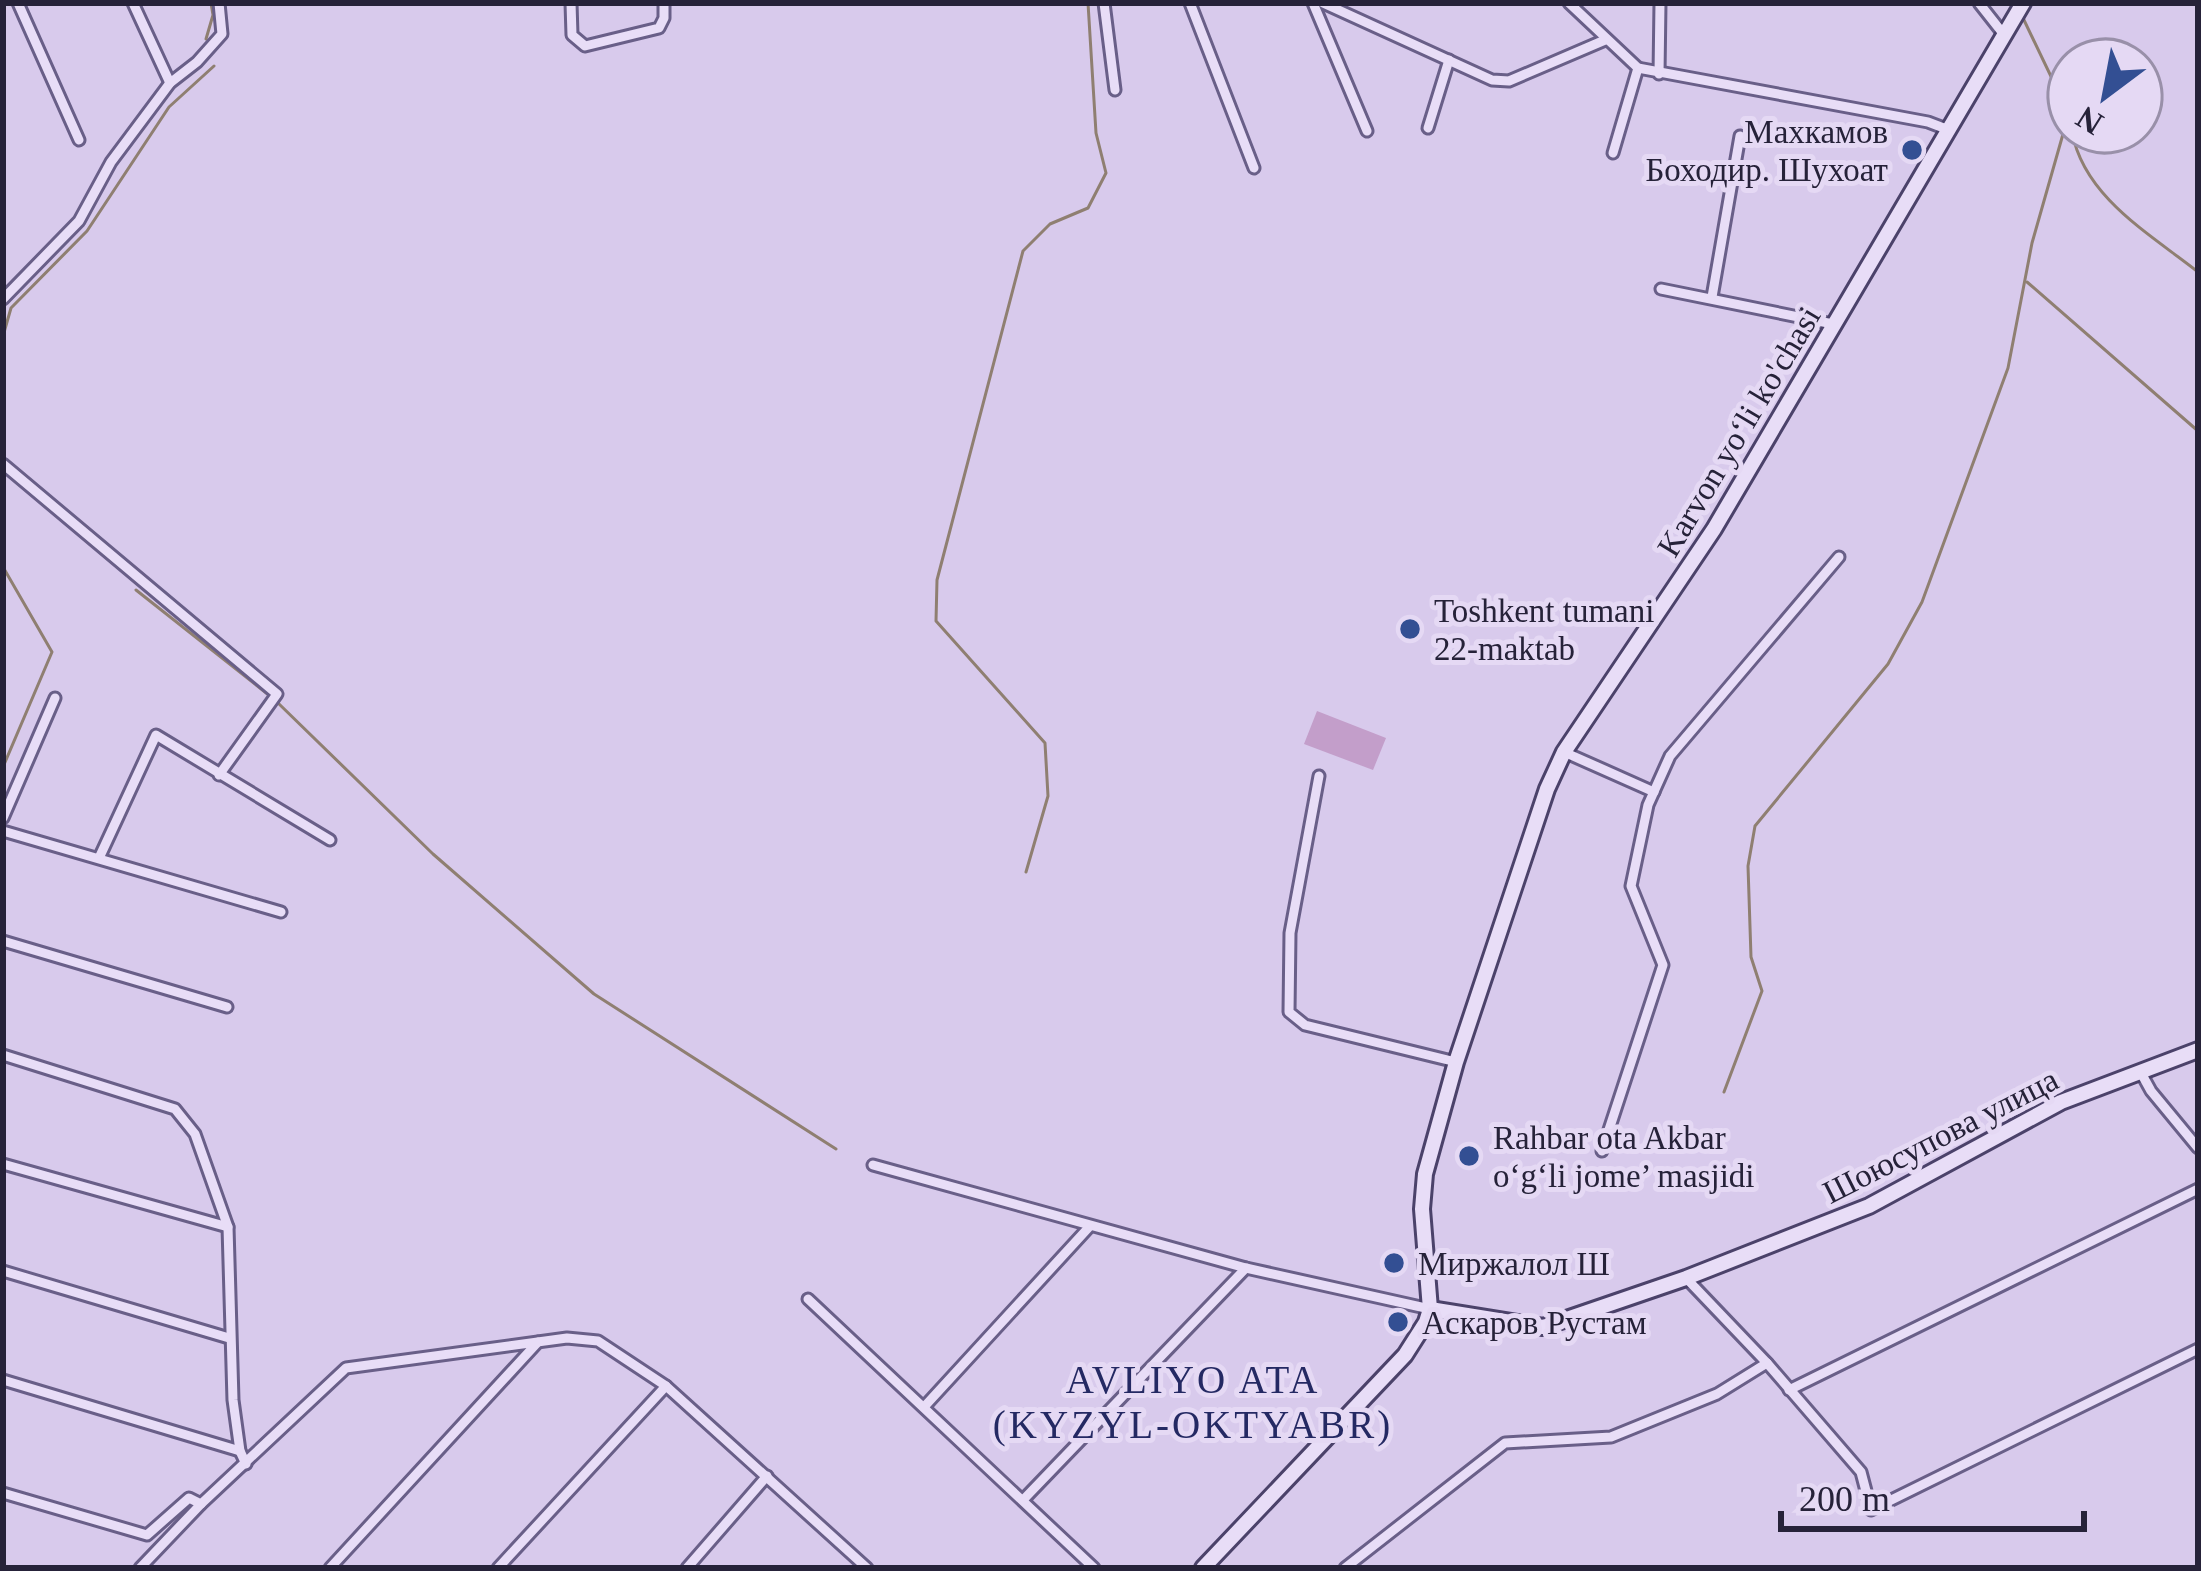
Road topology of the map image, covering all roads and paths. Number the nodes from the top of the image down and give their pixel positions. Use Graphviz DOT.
graph roads {
  1 [pos="18,3"];
  2 [pos="133,3"];
  3 [pos="219,3"];
  4 [pos="571,3"];
  5 [pos="664,3"];
  6 [pos="1104,3"];
  7 [pos="1190,3"];
  8 [pos="1313,3"];
  9 [pos="1323,3"];
  10 [pos="1569,3"];
  11 [pos="1660,3"];
  12 [pos="1979,3"];
  13 [pos="2024,3"];
  14 [pos="2005,35"];
  15 [pos="1605,40"];
  16 [pos="1449,60"];
  17 [pos="1638,68"];
  18 [pos="1659,74"];
  19 [pos="170,82"];
  20 [pos="1114,90"];
  21 [pos="1428,128"];
  22 [pos="1949,130"];
  23 [pos="1367,131"];
  24 [pos="1740,136"];
  25 [pos="79,140"];
  26 [pos="1613,153"];
  27 [pos="1254,168"];
  28 [pos="1660,290"];
  29 [pos="1712,297"];
  30 [pos="3,299"];
  31 [pos="1833,324"];
  32 [pos="3,464"];
  33 [pos="1839,557"];
  34 [pos="55,698"];
  35 [pos="1564,752"];
  36 [pos="219,776"];
  37 [pos="1319,776"];
  38 [pos="1654,792"];
  39 [pos="3,818"];
  40 [pos="3,831"];
  41 [pos="330,840"];
  42 [pos="100,856"];
  43 [pos="281,912"];
  44 [pos="3,941"];
  45 [pos="227,1007"];
  46 [pos="2198,1050"];
  47 [pos="3,1055"];
  48 [pos="1456,1062"];
  49 [pos="2140,1071"];
  50 [pos="2198,1148"];
  51 [pos="1602,1151"];
  52 [pos="3,1164"];
  53 [pos="873,1165"];
  54 [pos="2198,1189"];
  55 [pos="1090,1226"];
  56 [pos="228,1227"];
  57 [pos="1246,1268"];
  58 [pos="3,1271"];
  59 [pos="1686,1278"];
  60 [pos="808,1299"];
  61 [pos="1430,1309"];
  62 [pos="229,1338"];
  63 [pos="539,1341"];
  64 [pos="2198,1349"];
  65 [pos="1767,1363"];
  66 [pos="3,1380"];
  67 [pos="666,1386"];
  68 [pos="1789,1390"];
  69 [pos="924,1407"];
  70 [pos="240,1451"];
  71 [pos="246,1464"];
  72 [pos="767,1476"];
  73 [pos="3,1493"];
  74 [pos="1023,1500"];
  75 [pos="201,1504"];
  76 [pos="140,1568"];
  77 [pos="330,1568"];
  78 [pos="498,1568"];
  79 [pos="687,1568"];
  80 [pos="867,1568"];
  81 [pos="1094,1568"];
  82 [pos="1203,1568"];
  83 [pos="1345,1568"];
  1 -- 25 [label="street"];
  2 -- 19 [label="street"];
  3 -- 19 [label="street"];
  4 -- 5 [label="street"];
  6 -- 20 [label="street"];
  7 -- 27 [label="street"];
  8 -- 23 [label="street"];
  9 -- 16 [label="street"];
  10 -- 15 [label="street"];
  11 -- 18 [label="street"];
  12 -- 14 [label="street"];
  13 -- 14 [label="street, Karvon yo‘li ko'chasi"];
  14 -- 22 [label="street, Karvon yo‘li ko'chasi"];
  15 -- 16 [label="street"];
  15 -- 17 [label="street"];
  16 -- 21 [label="street"];
  17 -- 18 [label="street"];
  17 -- 26 [label="street"];
  18 -- 22 [label="street"];
  19 -- 30 [label="street"];
  22 -- 31 [label="street, Karvon yo‘li ko'chasi"];
  24 -- 29 [label="street"];
  28 -- 29 [label="street"];
  29 -- 31 [label="street"];
  31 -- 35 [label="street, Karvon yo‘li ko'chasi"];
  32 -- 36 [label="street"];
  33 -- 38 [label="street"];
  34 -- 39 [label="street"];
  35 -- 38 [label="street"];
  35 -- 48 [label="street, Karvon yo‘li ko'chasi"];
  36 -- 41 [label="street"];
  36 -- 42 [label="street"];
  37 -- 48 [label="street"];
  38 -- 51 [label="street"];
  40 -- 42 [label="street"];
  42 -- 43 [label="street"];
  44 -- 45 [label="street"];
  46 -- 49 [label="street, Шоюсупова улица"];
  47 -- 56 [label="street"];
  48 -- 61 [label="street, Karvon yo‘li ko'chasi"];
  49 -- 50 [label="street"];
  49 -- 59 [label="street, Шоюсупова улица"];
  52 -- 56 [label="street"];
  53 -- 55 [label="street"];
  54 -- 68 [label="street"];
  55 -- 57 [label="street"];
  55 -- 69 [label="street"];
  56 -- 62 [label="street"];
  57 -- 61 [label="street"];
  57 -- 74 [label="street"];
  58 -- 62 [label="street"];
  59 -- 61 [label="street, Шоюсупова улица"];
  59 -- 65 [label="street"];
  60 -- 69 [label="street"];
  61 -- 82 [label="street"];
  62 -- 70 [label="street"];
  63 -- 67 [label="street"];
  63 -- 71 [label="street"];
  63 -- 77 [label="street"];
  64 -- 68 [label="street"];
  65 -- 68 [label="street"];
  65 -- 83 [label="street"];
  66 -- 70 [label="street"];
  67 -- 72 [label="street"];
  67 -- 78 [label="street"];
  69 -- 74 [label="street"];
  70 -- 71 [label="street"];
  71 -- 75 [label="street"];
  72 -- 79 [label="street"];
  72 -- 80 [label="street"];
  73 -- 75 [label="street"];
  74 -- 81 [label="street"];
  75 -- 76 [label="street"];
}
